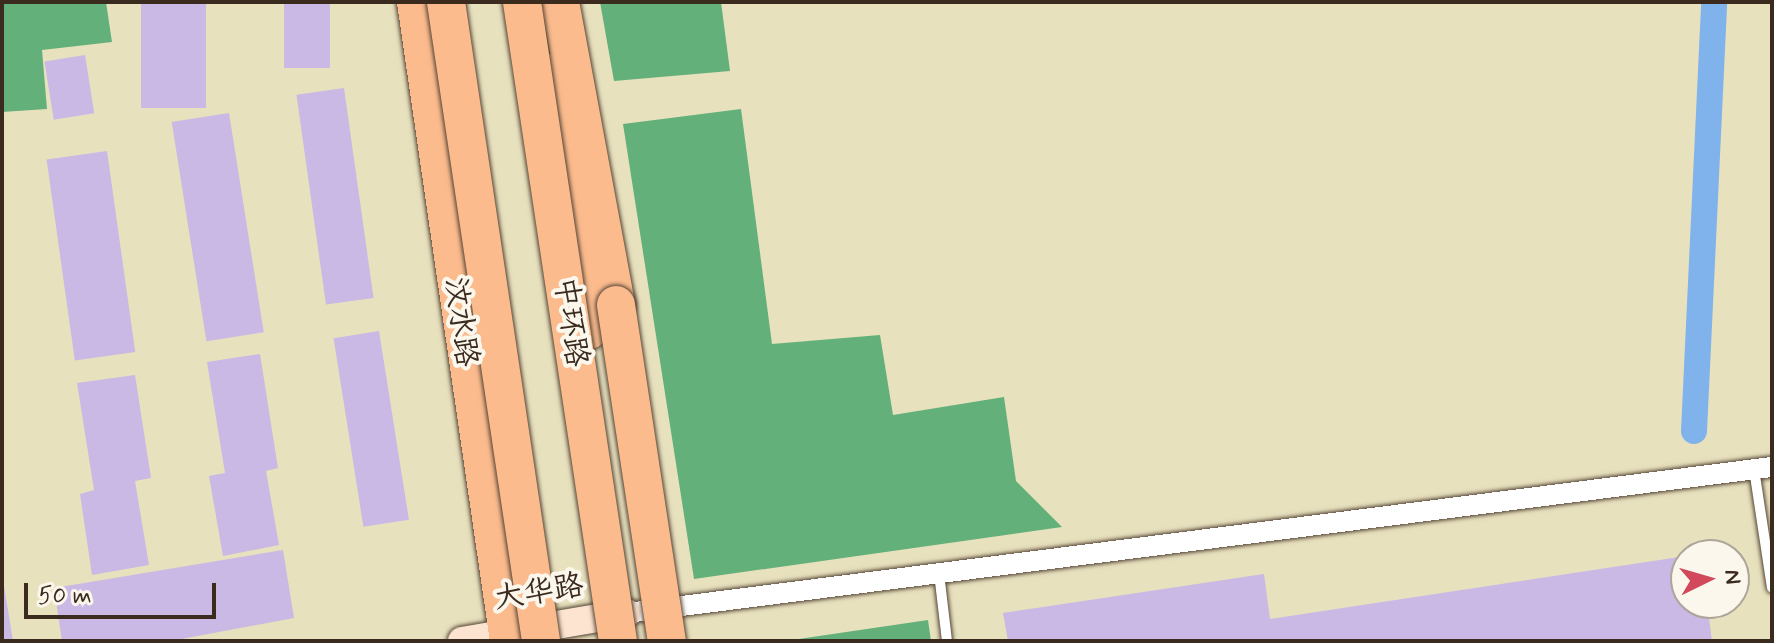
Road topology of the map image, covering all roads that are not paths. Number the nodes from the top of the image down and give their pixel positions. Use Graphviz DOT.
graph roads {
  1 [pos="413,2"];
  2 [pos="446,2"];
  3 [pos="522,2"];
  4 [pos="547,2"];
  5 [pos="560,2"];
  6 [pos="1763,468"];
  7 [pos="939,573"];
  8 [pos="1772,588"];
  9 [pos="625,632"];
  10 [pos="517,638"];
  11 [pos="462,641"];
  12 [pos="667,641"];
  13 [pos="947,641"];
  1 -- 10 [label="main road, 汶水路"];
  2 -- 10 [label="highway, bridge"];
  3 -- 9 [label="highway, 中环路, bridge"];
  4 -- 9 [label="main road"];
  5 -- 12 [label="highway, bridge"];
  6 -- 7 [label="street"];
  6 -- 8 [label="lane"];
  7 -- 9 [label="street"];
  7 -- 13 [label="lane"];
  9 -- 10 [label="street, 大华路"];
  10 -- 11 [label="street, 大华路"];
}
